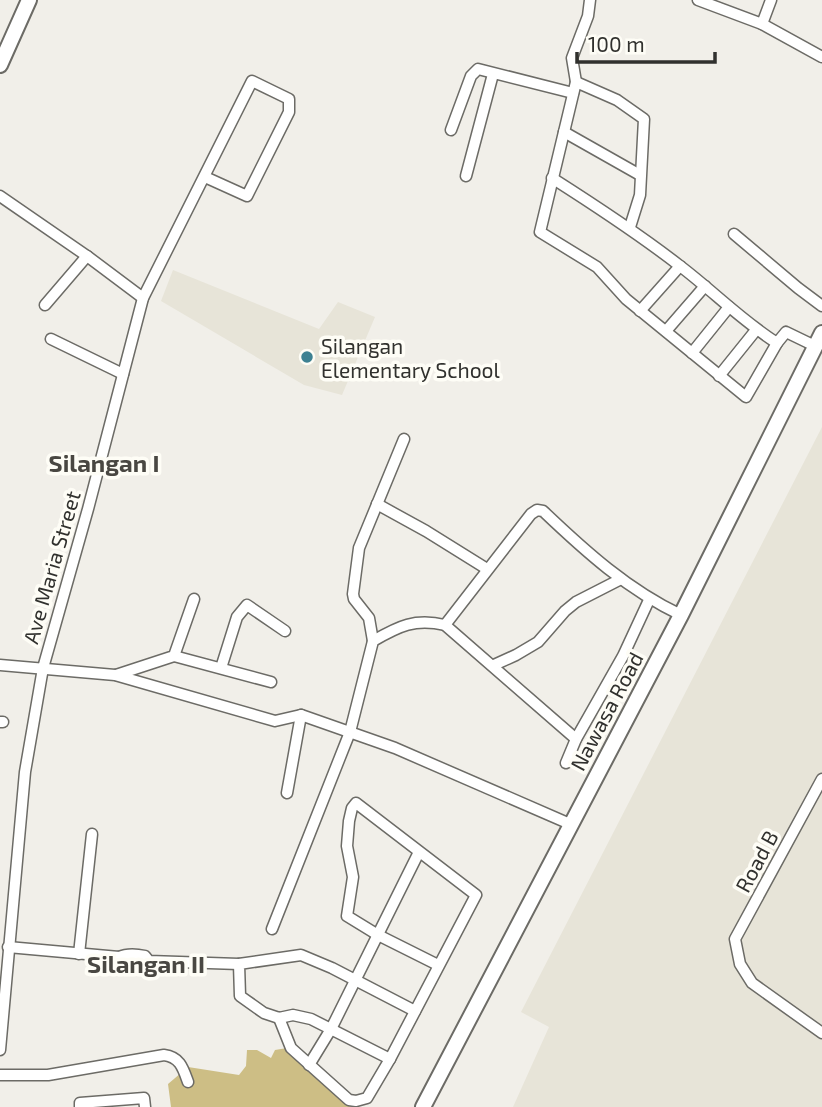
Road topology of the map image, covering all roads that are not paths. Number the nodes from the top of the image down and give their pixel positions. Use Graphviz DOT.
graph roads {
  1 [pos="29,0"];
  2 [pos="590,0"];
  3 [pos="698,0"];
  4 [pos="771,0"];
  5 [pos="762,24"];
  6 [pos="822,57"];
  7 [pos="0,65"];
  8 [pos="494,74"];
  9 [pos="576,82"];
  10 [pos="573,93"];
  11 [pos="451,130"];
  12 [pos="564,132"];
  13 [pos="640,175"];
  14 [pos="466,176"];
  15 [pos="205,177"];
  16 [pos="552,178"];
  17 [pos="0,196"];
  18 [pos="630,227"];
  19 [pos="734,234"];
  20 [pos="87,256"];
  21 [pos="680,265"];
  22 [pos="705,286"];
  23 [pos="143,298"];
  24 [pos="45,305"];
  25 [pos="822,306"];
  26 [pos="729,307"];
  27 [pos="640,311"];
  28 [pos="756,330"];
  29 [pos="666,331"];
  30 [pos="822,333"];
  31 [pos="51,339"];
  32 [pos="776,343"];
  33 [pos="815,346"];
  34 [pos="692,353"];
  35 [pos="123,374"];
  36 [pos="719,376"];
  37 [pos="404,439"];
  38 [pos="377,504"];
  39 [pos="487,569"];
  40 [pos="621,579"];
  41 [pos="194,599"];
  42 [pos="649,600"];
  43 [pos="681,615"];
  44 [pos="445,625"];
  45 [pos="285,631"];
  46 [pos="373,641"];
  47 [pos="174,656"];
  48 [pos="0,666"];
  49 [pos="494,666"];
  50 [pos="43,668"];
  51 [pos="221,668"];
  52 [pos="115,675"];
  53 [pos="271,682"];
  54 [pos="301,715"];
  55 [pos="350,732"];
  56 [pos="576,739"];
  57 [pos="566,764"];
  58 [pos="822,779"];
  59 [pos="287,793"];
  60 [pos="570,824"];
  61 [pos="92,834"];
  62 [pos="419,852"];
  63 [pos="272,929"];
  64 [pos="378,935"];
  65 [pos="8,947"];
  66 [pos="79,954"];
  67 [pos="239,964"];
  68 [pos="438,965"];
  69 [pos="354,981"];
  70 [pos="415,1011"];
  71 [pos="279,1018"];
  72 [pos="331,1029"];
  73 [pos="822,1032"];
  74 [pos="0,1050"];
  75 [pos="390,1059"];
  76 [pos="309,1065"];
  77 [pos="0,1075"];
  78 [pos="188,1082"];
  79 [pos="80,1107"];
  80 [pos="145,1107"];
  81 [pos="422,1107"];
  1 -- 7 [label="street"];
  2 -- 9 [label="street"];
  3 -- 5 [label="street"];
  4 -- 5 [label="street"];
  5 -- 6 [label="street"];
  8 -- 10 [label="street"];
  8 -- 11 [label="street"];
  8 -- 14 [label="street"];
  9 -- 10 [label="street"];
  9 -- 13 [label="street"];
  10 -- 12 [label="street"];
  12 -- 13 [label="street"];
  12 -- 16 [label="street"];
  13 -- 18 [label="street"];
  15 -- 15 [label="street, Ave Maria Street"];
  15 -- 23 [label="street, Ave Maria Street"];
  16 -- 18 [label="street"];
  16 -- 27 [label="street"];
  17 -- 20 [label="street"];
  18 -- 21 [label="street"];
  19 -- 25 [label="street"];
  20 -- 23 [label="street"];
  20 -- 24 [label="street"];
  21 -- 22 [label="street"];
  21 -- 27 [label="street"];
  22 -- 26 [label="street"];
  22 -- 29 [label="street"];
  23 -- 35 [label="street, Ave Maria Street"];
  26 -- 28 [label="street"];
  26 -- 34 [label="street"];
  27 -- 29 [label="street"];
  28 -- 32 [label="street"];
  28 -- 36 [label="street"];
  29 -- 34 [label="street"];
  30 -- 33 [label="street, Nawasa Road"];
  31 -- 35 [label="street"];
  32 -- 33 [label="street"];
  32 -- 36 [label="street"];
  33 -- 43 [label="street, Nawasa Road"];
  34 -- 36 [label="street"];
  35 -- 50 [label="street, Ave Maria Street"];
  37 -- 38 [label="street"];
  38 -- 39 [label="street"];
  38 -- 46 [label="street"];
  39 -- 40 [label="street"];
  39 -- 44 [label="street"];
  40 -- 42 [label="street"];
  40 -- 49 [label="street"];
  41 -- 47 [label="street"];
  42 -- 43 [label="street"];
  42 -- 56 [label="street"];
  43 -- 60 [label="street, Nawasa Road"];
  44 -- 46 [label="street"];
  44 -- 49 [label="street"];
  45 -- 51 [label="street"];
  46 -- 55 [label="street"];
  47 -- 51 [label="street"];
  47 -- 52 [label="street"];
  48 -- 50 [label="street"];
  49 -- 56 [label="street"];
  50 -- 52 [label="street"];
  50 -- 65 [label="street, Ave Maria Street"];
  51 -- 53 [label="street"];
  52 -- 54 [label="street"];
  54 -- 55 [label="street"];
  54 -- 59 [label="street"];
  55 -- 60 [label="street"];
  55 -- 63 [label="street"];
  56 -- 57 [label="street"];
  58 -- 73 [label="street, Road B"];
  60 -- 81 [label="street, Nawasa Road"];
  61 -- 66 [label="street"];
  62 -- 64 [label="street"];
  62 -- 64 [label="street"];
  62 -- 68 [label="street"];
  64 -- 68 [label="street"];
  64 -- 69 [label="street"];
  65 -- 66 [label="street"];
  65 -- 74 [label="street, Ave Maria Street"];
  66 -- 67 [label="street"];
  67 -- 69 [label="street"];
  67 -- 71 [label="street"];
  68 -- 70 [label="street"];
  69 -- 70 [label="street"];
  69 -- 72 [label="street"];
  70 -- 75 [label="street"];
  71 -- 72 [label="street"];
  71 -- 76 [label="street"];
  72 -- 75 [label="street"];
  72 -- 76 [label="street"];
  75 -- 76 [label="street"];
  77 -- 78 [label="street"];
  79 -- 80 [label="street"];
}
